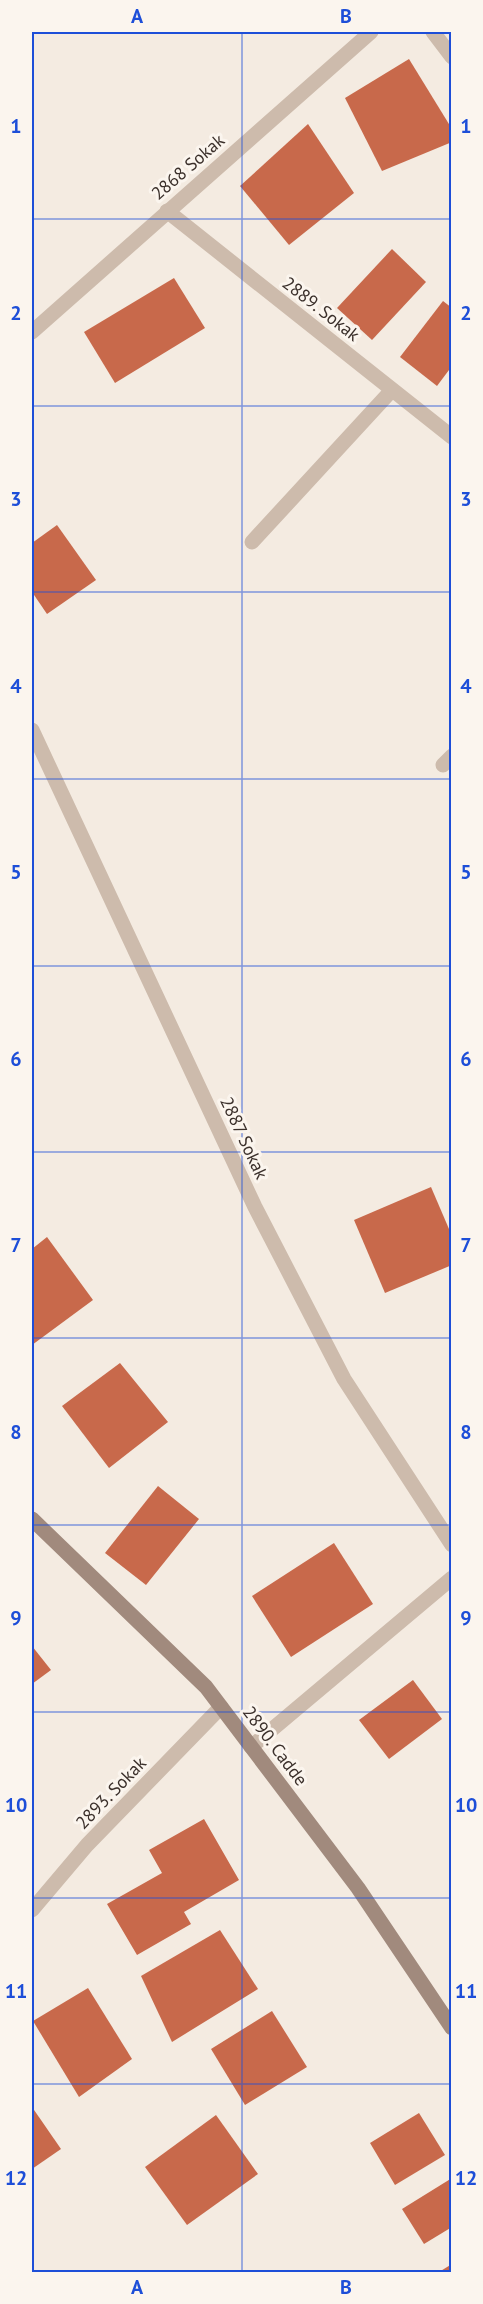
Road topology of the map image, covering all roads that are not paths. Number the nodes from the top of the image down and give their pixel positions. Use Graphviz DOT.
graph roads {
  1 [pos="371,32"];
  2 [pos="433,32"];
  3 [pos="452,57"];
  4 [pos="167,211"];
  5 [pos="32,332"];
  6 [pos="392,390"];
  7 [pos="452,437"];
  8 [pos="252,542"];
  9 [pos="32,730"];
  10 [pos="32,1519"];
  11 [pos="452,1545"];
  12 [pos="452,1578"];
  13 [pos="220,1707"];
  14 [pos="251,1747"];
  15 [pos="32,1910"];
  16 [pos="452,2028"];
  1 -- 4 [label="street, 2868 Sokak"];
  2 -- 3 [label="street"];
  4 -- 5 [label="street, 2868 Sokak"];
  4 -- 6 [label="street, 2889. Sokak"];
  6 -- 7 [label="street, 2889. Sokak"];
  6 -- 8 [label="street"];
  9 -- 11 [label="street, 2887 Sokak"];
  10 -- 13 [label="street, 2890. Cadde"];
  12 -- 14 [label="street"];
  13 -- 14 [label="street, 2890. Cadde"];
  13 -- 15 [label="street, 2893. Sokak"];
  14 -- 16 [label="street, 2890. Cadde"];
}
